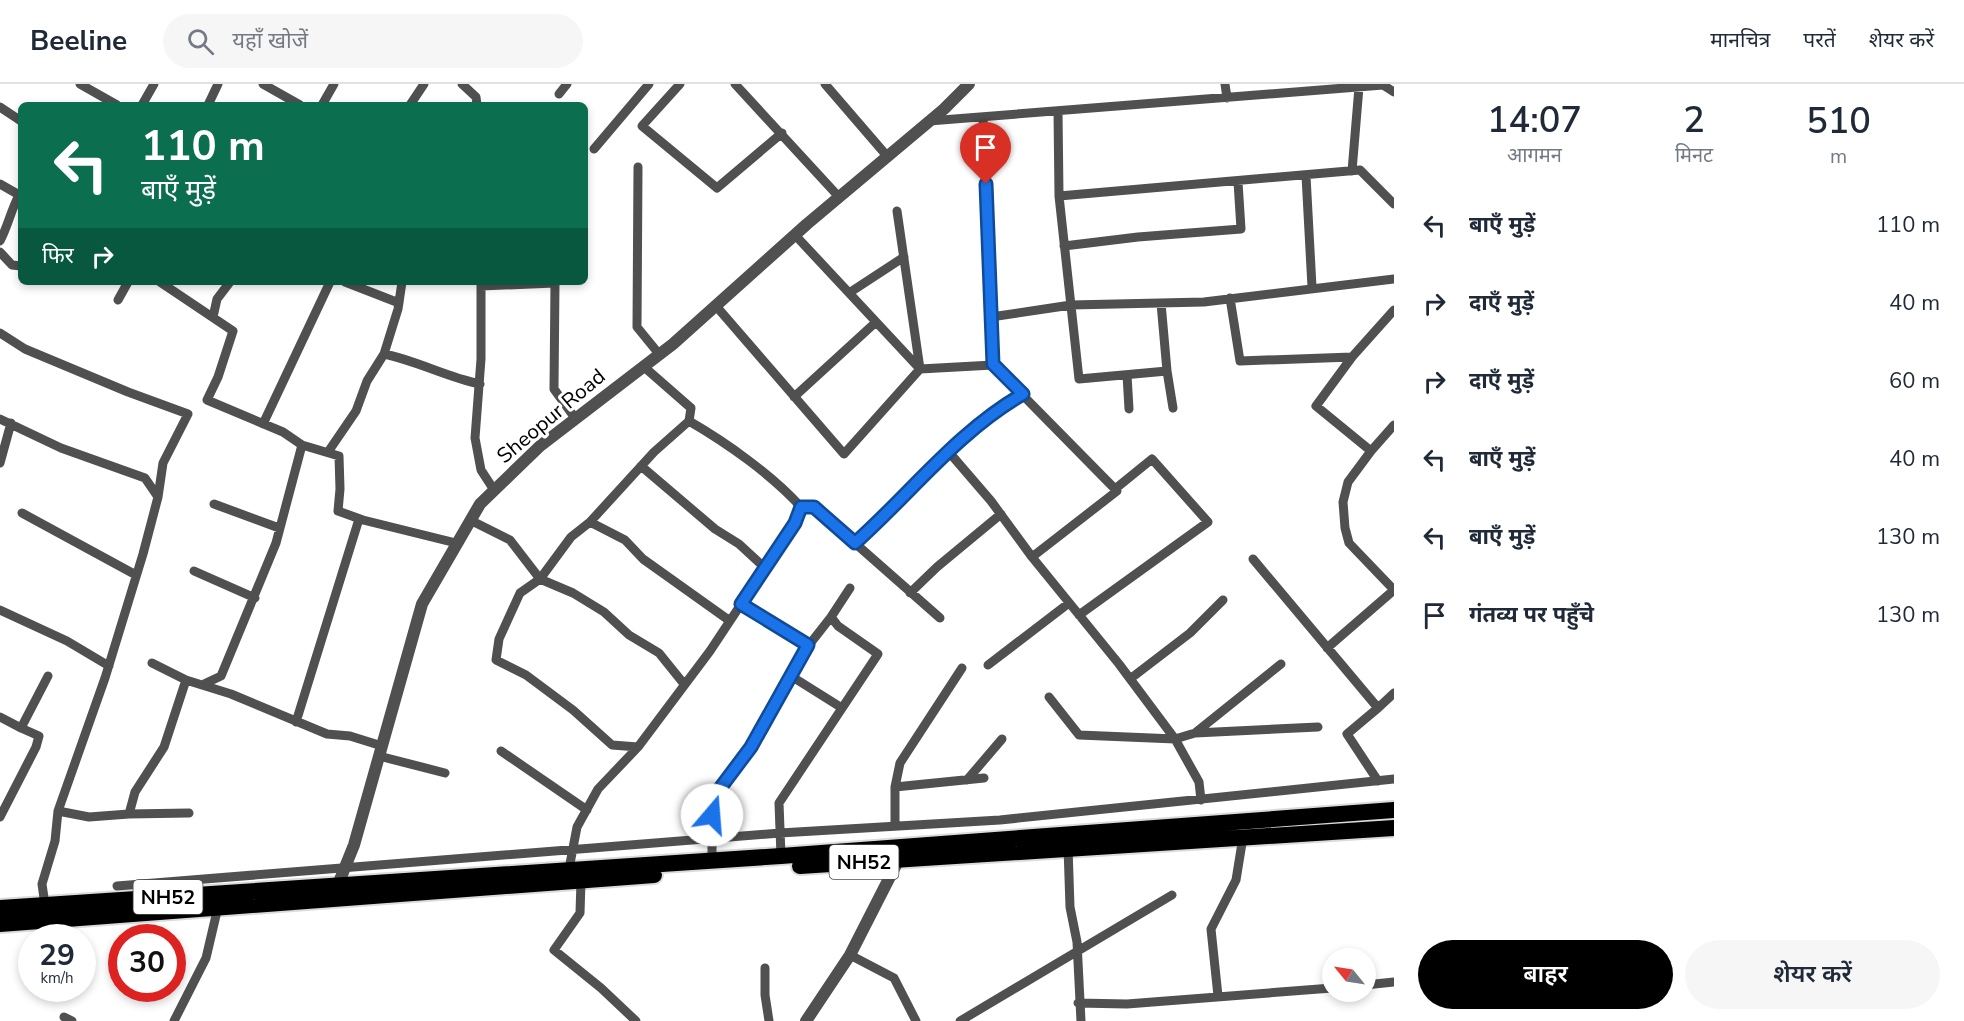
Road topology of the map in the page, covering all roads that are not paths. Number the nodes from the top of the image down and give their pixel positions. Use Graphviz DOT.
graph roads {
  1 [pos="80,84"];
  2 [pos="154,84"];
  3 [pos="218,84"];
  4 [pos="263,84"];
  5 [pos="334,84"];
  6 [pos="424,84"];
  7 [pos="462,84"];
  8 [pos="567,84"];
  9 [pos="649,84"];
  10 [pos="680,84"];
  11 [pos="735,84"];
  12 [pos="825,84"];
  13 [pos="969,84"];
  14 [pos="1225,84"];
  15 [pos="1359,87"];
  16 [pos="1302,88"];
  17 [pos="1394,92"];
  18 [pos="559,94"];
  19 [pos="1227,98"];
  20 [pos="112,102"];
  21 [pos="144,102"];
  22 [pos="209,102"];
  23 [pos="295,102"];
  24 [pos="324,102"];
  25 [pos="412,102"];
  26 [pos="477,102"];
  27 [pos="0,107"];
  28 [pos="1058,111"];
  29 [pos="983,117"];
  30 [pos="18,119"];
  31 [pos="929,121"];
  32 [pos="782,133"];
  33 [pos="594,149"];
  34 [pos="887,156"];
  35 [pos="638,167"];
  36 [pos="1352,171"];
  37 [pos="1306,176"];
  38 [pos="1238,182"];
  39 [pos="0,184"];
  40 [pos="18,194"];
  41 [pos="1059,196"];
  42 [pos="839,197"];
  43 [pos="18,199"];
  44 [pos="1394,204"];
  45 [pos="897,211"];
  46 [pos="795,235"];
  47 [pos="0,241"];
  48 [pos="1064,246"];
  49 [pos="0,252"];
  50 [pos="904,256"];
  51 [pos="18,265"];
  52 [pos="1394,279"];
  53 [pos="126,285"];
  54 [pos="165,285"];
  55 [pos="228,285"];
  56 [pos="329,285"];
  57 [pos="353,285"];
  58 [pos="402,285"];
  59 [pos="481,285"];
  60 [pos="555,285"];
  61 [pos="1312,287"];
  62 [pos="849,293"];
  63 [pos="1230,298"];
  64 [pos="118,300"];
  65 [pos="399,303"];
  66 [pos="1161,303"];
  67 [pos="1071,305"];
  68 [pos="716,306"];
  69 [pos="1394,310"];
  70 [pos="213,317"];
  71 [pos="991,317"];
  72 [pos="876,322"];
  73 [pos="0,333"];
  74 [pos="384,354"];
  75 [pos="659,354"];
  76 [pos="1352,357"];
  77 [pos="993,364"];
  78 [pos="643,366"];
  79 [pos="920,369"];
  80 [pos="1167,371"];
  81 [pos="1127,375"];
  82 [pos="480,384"];
  83 [pos="1023,394"];
  84 [pos="794,397"];
  85 [pos="1173,408"];
  86 [pos="1129,409"];
  87 [pos="575,418"];
  88 [pos="0,419"];
  89 [pos="689,420"];
  90 [pos="11,423"];
  91 [pos="263,424"];
  92 [pos="1394,424"];
  93 [pos="302,446"];
  94 [pos="948,451"];
  95 [pos="1371,451"];
  96 [pos="328,452"];
  97 [pos="0,463"];
  98 [pos="641,466"];
  99 [pos="1115,489"];
  100 [pos="494,490"];
  101 [pos="158,497"];
  102 [pos="214,504"];
  103 [pos="801,507"];
  104 [pos="22,513"];
  105 [pos="1001,514"];
  106 [pos="359,519"];
  107 [pos="470,519"];
  108 [pos="590,522"];
  109 [pos="279,528"];
  110 [pos="456,543"];
  111 [pos="855,543"];
  112 [pos="1032,557"];
  113 [pos="1253,559"];
  114 [pos="765,568"];
  115 [pos="194,571"];
  116 [pos="136,575"];
  117 [pos="540,579"];
  118 [pos="850,588"];
  119 [pos="910,593"];
  120 [pos="255,598"];
  121 [pos="1223,600"];
  122 [pos="1069,603"];
  123 [pos="741,604"];
  124 [pos="0,610"];
  125 [pos="1079,615"];
  126 [pos="831,617"];
  127 [pos="940,618"];
  128 [pos="730,621"];
  129 [pos="808,645"];
  130 [pos="1327,648"];
  131 [pos="152,663"];
  132 [pos="1281,664"];
  133 [pos="988,665"];
  134 [pos="109,666"];
  135 [pos="962,668"];
  136 [pos="48,676"];
  137 [pos="791,676"];
  138 [pos="1130,679"];
  139 [pos="186,680"];
  140 [pos="204,684"];
  141 [pos="684,684"];
  142 [pos="1394,693"];
  143 [pos="1049,697"];
  144 [pos="842,708"];
  145 [pos="1378,708"];
  146 [pos="0,717"];
  147 [pos="296,722"];
  148 [pos="1318,727"];
  149 [pos="21,728"];
  150 [pos="1195,733"];
  151 [pos="1002,739"];
  152 [pos="1175,739"];
  153 [pos="638,747"];
  154 [pos="380,751"];
  155 [pos="501,751"];
  156 [pos="445,773"];
  157 [pos="984,778"];
  158 [pos="1394,779"];
  159 [pos="967,780"];
  160 [pos="1378,781"];
  161 [pos="895,787"];
  162 [pos="1201,800"];
  163 [pos="587,810"];
  164 [pos="1394,810"];
  165 [pos="57,812"];
  166 [pos="189,813"];
  167 [pos="129,814"];
  168 [pos="0,817"];
  169 [pos="895,826"];
  170 [pos="1394,828"];
  171 [pos="780,833"];
  172 [pos="1243,837"];
  173 [pos="712,839"];
  174 [pos="1068,847"];
  175 [pos="573,852"];
  176 [pos="781,856"];
  177 [pos="899,859"];
  178 [pos="712,860"];
  179 [pos="345,867"];
  180 [pos="575,875"];
  181 [pos="117,886"];
  182 [pos="335,892"];
  183 [pos="1172,895"];
  184 [pos="45,905"];
  185 [pos="218,907"];
  186 [pos="0,908"];
  187 [pos="0,924"];
  188 [pos="1077,954"];
  189 [pos="850,955"];
  190 [pos="765,968"];
  191 [pos="1394,982"];
  192 [pos="1376,984"];
  193 [pos="1322,989"];
  194 [pos="1218,996"];
  195 [pos="1078,1003"];
  196 [pos="174,1021"];
  197 [pos="636,1021"];
  198 [pos="769,1021"];
  199 [pos="806,1021"];
  200 [pos="916,1021"];
  201 [pos="960,1021"];
  202 [pos="1080,1021"];
  1 -- 20 [label="street"];
  2 -- 21 [label="street"];
  3 -- 22 [label="street"];
  4 -- 23 [label="street"];
  5 -- 24 [label="street"];
  6 -- 25 [label="street"];
  7 -- 26 [label="street"];
  8 -- 18 [label="street"];
  9 -- 33 [label="street"];
  10 -- 32 [label="street"];
  11 -- 32 [label="street"];
  12 -- 34 [label="street"];
  13 -- 31 [label="street, Sheopur Road"];
  14 -- 19 [label="street"];
  15 -- 16 [label="street"];
  15 -- 17 [label="street"];
  15 -- 36 [label="street"];
  16 -- 19 [label="street"];
  19 -- 28 [label="street"];
  27 -- 30 [label="street"];
  28 -- 29 [label="street"];
  28 -- 41 [label="street"];
  29 -- 31 [label="street"];
  29 -- 71 [label="street"];
  31 -- 34 [label="street, Sheopur Road"];
  32 -- 42 [label="street"];
  34 -- 42 [label="street, Sheopur Road"];
  35 -- 75 [label="street"];
  36 -- 37 [label="street"];
  36 -- 44 [label="street"];
  37 -- 38 [label="street"];
  37 -- 61 [label="street"];
  38 -- 41 [label="street"];
  38 -- 48 [label="street"];
  39 -- 40 [label="street"];
  41 -- 48 [label="street"];
  42 -- 46 [label="street, Sheopur Road"];
  43 -- 47 [label="street"];
  45 -- 50 [label="street"];
  46 -- 62 [label="street"];
  46 -- 68 [label="street, Sheopur Road"];
  48 -- 67 [label="street"];
  49 -- 51 [label="street"];
  50 -- 62 [label="street"];
  50 -- 79 [label="street"];
  52 -- 61 [label="street"];
  53 -- 64 [label="street"];
  54 -- 70 [label="street"];
  55 -- 70 [label="street"];
  56 -- 91 [label="street"];
  57 -- 65 [label="street"];
  58 -- 65 [label="street"];
  59 -- 82 [label="street"];
  60 -- 87 [label="street"];
  61 -- 63 [label="street"];
  62 -- 72 [label="street"];
  63 -- 66 [label="street"];
  63 -- 76 [label="street"];
  65 -- 74 [label="street"];
  66 -- 67 [label="street"];
  66 -- 80 [label="street"];
  67 -- 71 [label="street"];
  67 -- 81 [label="street"];
  68 -- 75 [label="street, Sheopur Road"];
  68 -- 84 [label="street"];
  69 -- 76 [label="street"];
  70 -- 91 [label="street"];
  71 -- 77 [label="street"];
  72 -- 79 [label="street"];
  72 -- 84 [label="street"];
  73 -- 101 [label="street"];
  74 -- 82 [label="street"];
  74 -- 96 [label="street"];
  75 -- 78 [label="street, Sheopur Road"];
  76 -- 95 [label="street"];
  77 -- 79 [label="street"];
  77 -- 83 [label="street"];
  78 -- 87 [label="street, Sheopur Road"];
  78 -- 89 [label="street"];
  79 -- 84 [label="street"];
  80 -- 81 [label="street"];
  80 -- 85 [label="street"];
  81 -- 86 [label="street"];
  82 -- 100 [label="street"];
  83 -- 94 [label="street"];
  83 -- 99 [label="street"];
  87 -- 100 [label="street, Sheopur Road"];
  88 -- 90 [label="street"];
  89 -- 98 [label="street"];
  89 -- 103 [label="street"];
  90 -- 97 [label="street"];
  90 -- 101 [label="street"];
  91 -- 93 [label="street"];
  92 -- 95 [label="street"];
  93 -- 96 [label="street"];
  93 -- 109 [label="street"];
  94 -- 105 [label="street"];
  94 -- 111 [label="street"];
  95 -- 130 [label="street"];
  96 -- 106 [label="street"];
  98 -- 108 [label="street"];
  98 -- 114 [label="street"];
  99 -- 112 [label="street"];
  99 -- 125 [label="street"];
  100 -- 107 [label="street, Sheopur Road"];
  101 -- 116 [label="street"];
  102 -- 109 [label="street"];
  103 -- 111 [label="street"];
  103 -- 114 [label="street"];
  104 -- 116 [label="street"];
  105 -- 112 [label="street"];
  105 -- 119 [label="street"];
  106 -- 110 [label="street"];
  106 -- 147 [label="street"];
  107 -- 110 [label="street, Sheopur Road"];
  107 -- 117 [label="street"];
  108 -- 117 [label="street"];
  108 -- 128 [label="street"];
  109 -- 120 [label="street"];
  110 -- 154 [label="street, Sheopur Road"];
  111 -- 119 [label="street"];
  112 -- 122 [label="street"];
  113 -- 130 [label="street"];
  114 -- 123 [label="street"];
  115 -- 120 [label="street"];
  116 -- 134 [label="street"];
  117 -- 141 [label="street"];
  117 -- 153 [label="street"];
  118 -- 126 [label="street"];
  119 -- 127 [label="street"];
  120 -- 140 [label="street"];
  121 -- 138 [label="street"];
  122 -- 125 [label="street"];
  122 -- 133 [label="street"];
  123 -- 128 [label="street"];
  123 -- 129 [label="street"];
  124 -- 134 [label="street"];
  125 -- 138 [label="street"];
  126 -- 129 [label="street"];
  126 -- 144 [label="street"];
  128 -- 141 [label="street"];
  129 -- 137 [label="street"];
  130 -- 145 [label="street"];
  131 -- 139 [label="street"];
  132 -- 150 [label="street"];
  134 -- 165 [label="street"];
  135 -- 161 [label="street"];
  136 -- 149 [label="street"];
  137 -- 144 [label="street"];
  137 -- 173 [label="street"];
  138 -- 152 [label="street"];
  139 -- 140 [label="street"];
  139 -- 167 [label="street"];
  140 -- 147 [label="street"];
  141 -- 153 [label="street"];
  142 -- 145 [label="street"];
  143 -- 152 [label="street"];
  144 -- 171 [label="street"];
  145 -- 160 [label="street"];
  146 -- 149 [label="street"];
  147 -- 154 [label="street"];
  148 -- 150 [label="street"];
  149 -- 168 [label="street"];
  150 -- 152 [label="street"];
  151 -- 159 [label="street"];
  152 -- 162 [label="street"];
  153 -- 163 [label="street"];
  154 -- 156 [label="street"];
  154 -- 179 [label="street, Sheopur Road"];
  155 -- 163 [label="street"];
  157 -- 159 [label="street"];
  158 -- 160 [label="street"];
  159 -- 161 [label="street"];
  160 -- 162 [label="street"];
  161 -- 169 [label="street"];
  162 -- 169 [label="street"];
  163 -- 175 [label="street"];
  164 -- 176 [label="highway, NH52"];
  165 -- 167 [label="street"];
  165 -- 184 [label="street"];
  166 -- 167 [label="street"];
  169 -- 171 [label="street"];
  170 -- 172 [label="highway, NH52"];
  171 -- 173 [label="street"];
  171 -- 176 [label="street"];
  172 -- 174 [label="highway, NH52"];
  172 -- 194 [label="street"];
  173 -- 175 [label="street"];
  173 -- 178 [label="street"];
  174 -- 177 [label="highway, NH52"];
  174 -- 188 [label="street"];
  175 -- 179 [label="street"];
  175 -- 180 [label="street"];
  176 -- 178 [label="highway, NH52"];
  177 -- 180 [label="highway, NH52"];
  177 -- 189 [label="street"];
  178 -- 180 [label="highway, NH52"];
  179 -- 181 [label="street"];
  179 -- 182 [label="street, Sheopur Road"];
  180 -- 182 [label="highway, NH52"];
  180 -- 197 [label="street"];
  182 -- 184 [label="highway, NH52"];
  182 -- 185 [label="highway, NH52"];
  183 -- 188 [label="street"];
  184 -- 186 [label="highway, NH52"];
  185 -- 187 [label="highway, NH52"];
  185 -- 196 [label="street"];
  188 -- 195 [label="street"];
  188 -- 201 [label="street"];
  189 -- 199 [label="street"];
  189 -- 200 [label="street"];
  190 -- 198 [label="street"];
  191 -- 192 [label="street"];
  193 -- 194 [label="street"];
  194 -- 195 [label="street"];
  195 -- 202 [label="street"];
}
